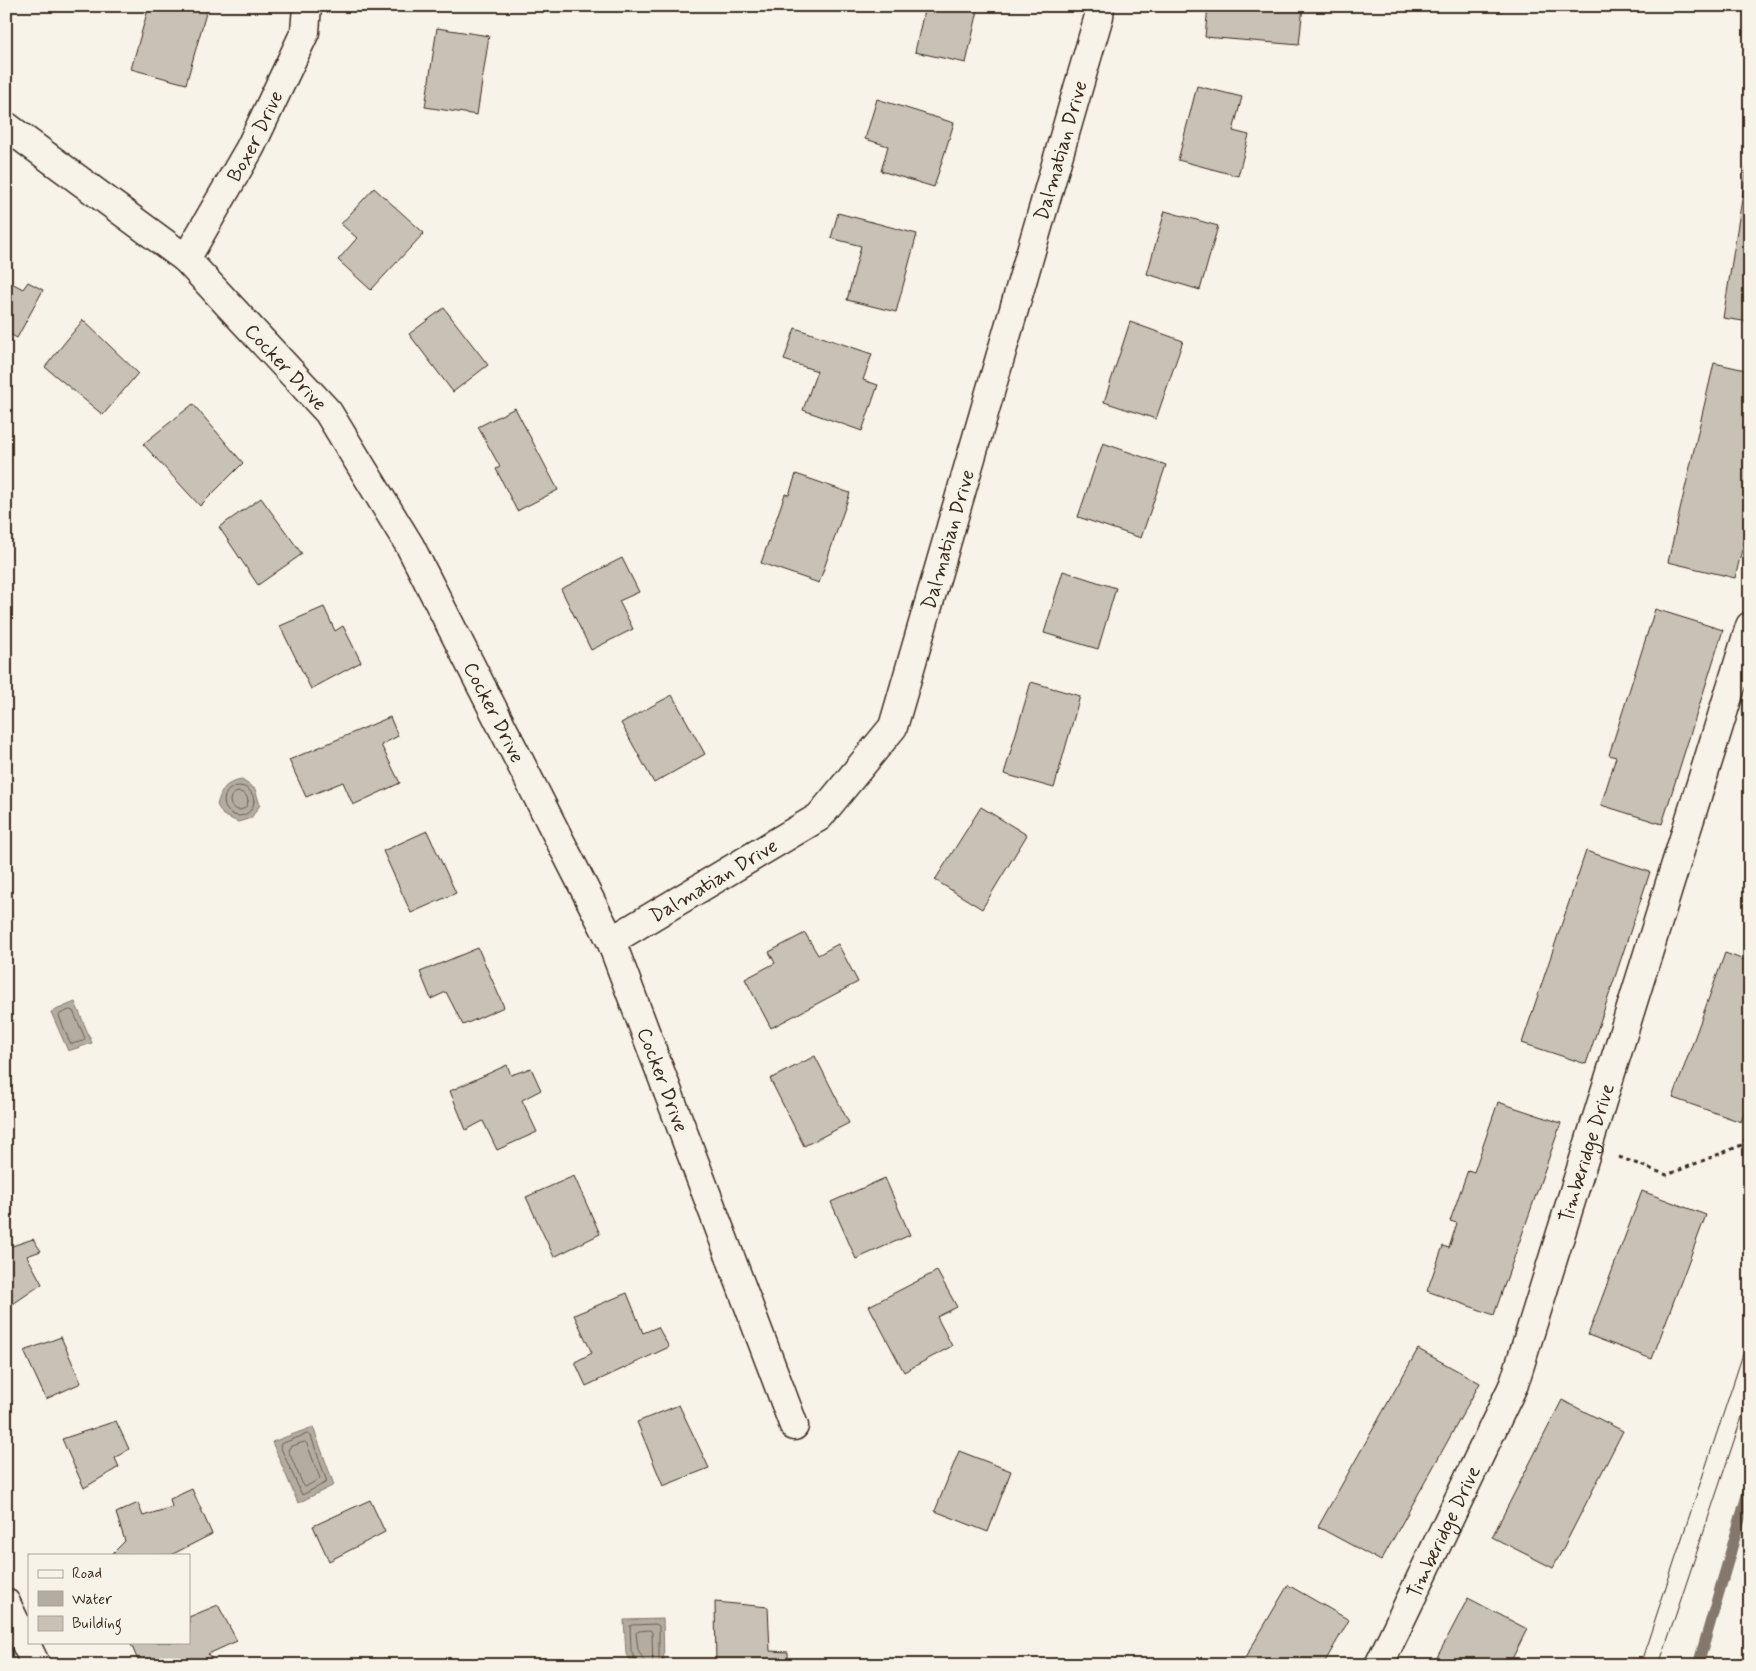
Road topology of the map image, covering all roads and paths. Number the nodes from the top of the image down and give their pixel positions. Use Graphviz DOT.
graph roads {
  1 [pos="307,6"];
  2 [pos="1100,6"];
  3 [pos="6,126"];
  4 [pos="186,259"];
  5 [pos="1750,626"];
  6 [pos="610,941"];
  7 [pos="1750,1129"];
  8 [pos="1588,1145"];
  9 [pos="794,1426"];
  10 [pos="6,1603"];
  11 [pos="36,1665"];
  12 [pos="1379,1665"];
  1 -- 4 [label="street, Boxer Drive"];
  2 -- 6 [label="street, Dalmatian Drive"];
  3 -- 4 [label="street, Cocker Drive"];
  4 -- 6 [label="street, Cocker Drive"];
  5 -- 8 [label="street, Timberidge Drive"];
  6 -- 9 [label="street, Cocker Drive"];
  7 -- 8 [label="path"];
  8 -- 12 [label="street, Timberidge Drive"];
  10 -- 11 [label="street"];
}
